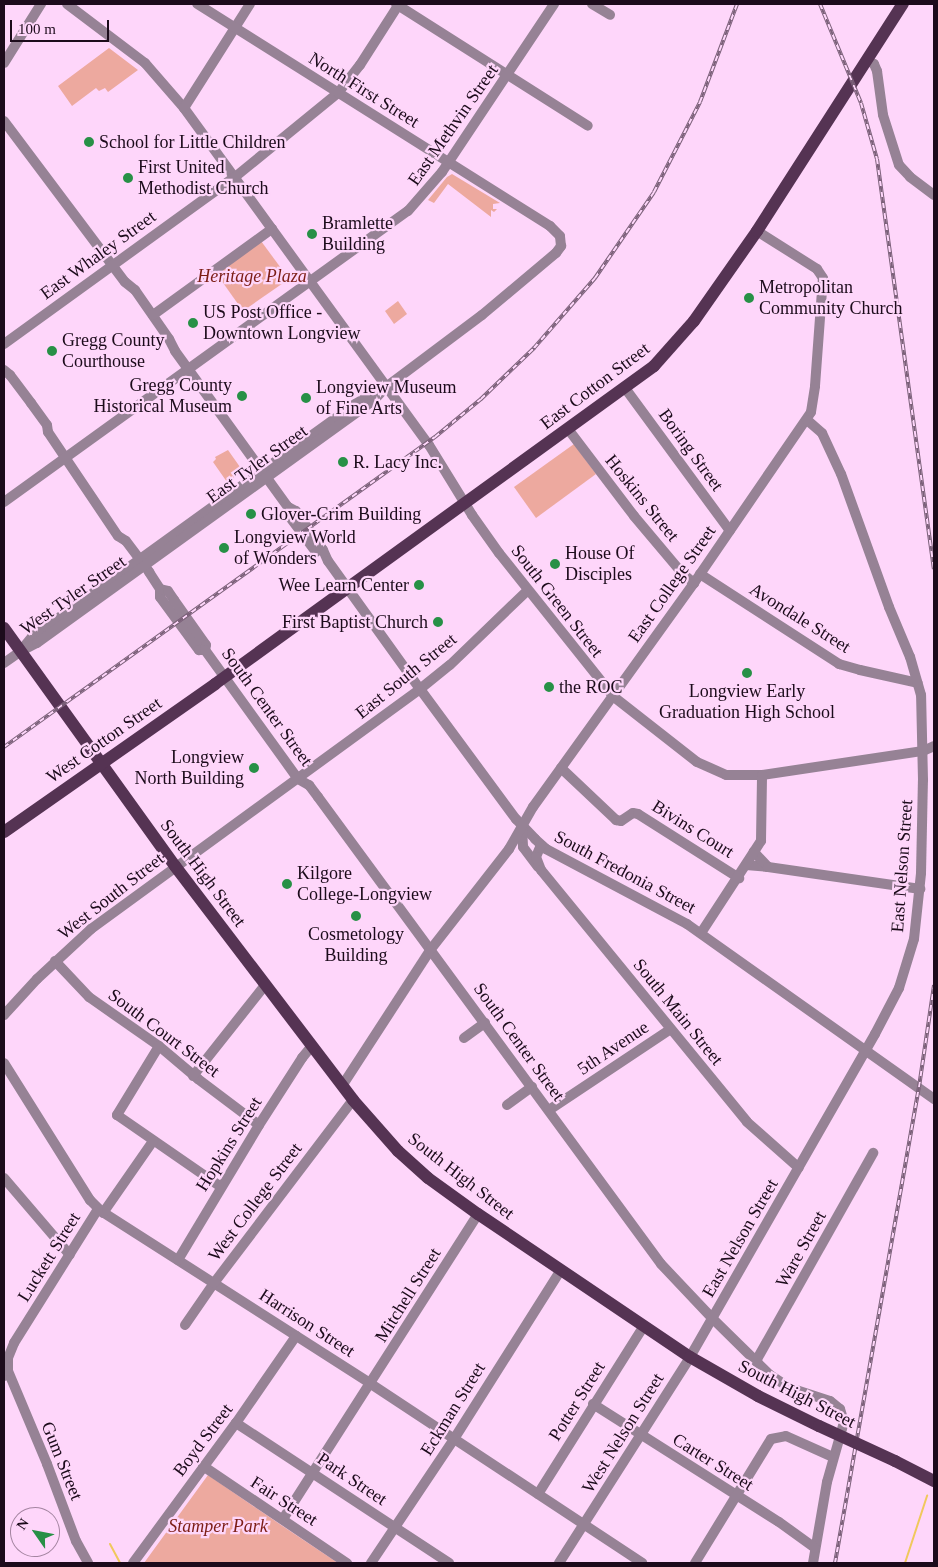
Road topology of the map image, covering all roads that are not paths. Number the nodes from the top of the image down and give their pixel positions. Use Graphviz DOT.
graph roads {
  1 [pos="41,4"];
  2 [pos="67,4"];
  3 [pos="197,4"];
  4 [pos="250,4"];
  5 [pos="398,4"];
  6 [pos="554,4"];
  7 [pos="592,4"];
  8 [pos="903,4"];
  9 [pos="610,15"];
  10 [pos="236,27"];
  11 [pos="867,60"];
  12 [pos="4,63"];
  13 [pos="508,75"];
  14 [pos="338,93"];
  15 [pos="184,108"];
  16 [pos="4,121"];
  17 [pos="588,126"];
  18 [pos="448,163"];
  19 [pos="235,177"];
  20 [pos="934,195"];
  21 [pos="272,229"];
  22 [pos="757,231"];
  23 [pos="561,239"];
  24 [pos="112,265"];
  25 [pos="125,282"];
  26 [pos="310,282"];
  27 [pos="153,314"];
  28 [pos="4,344"];
  29 [pos="175,351"];
  30 [pos="188,369"];
  31 [pos="4,370"];
  32 [pos="386,387"];
  33 [pos="625,388"];
  34 [pos="807,420"];
  35 [pos="568,429"];
  36 [pos="66,458"];
  37 [pos="264,474"];
  38 [pos="4,502"];
  39 [pos="464,502"];
  40 [pos="730,530"];
  41 [pos="142,563"];
  42 [pos="697,578"];
  43 [pos="347,587"];
  44 [pos="527,591"];
  45 [pos="4,628"];
  46 [pos="21,651"];
  47 [pos="4,663"];
  48 [pos="225,676"];
  49 [pos="918,683"];
  50 [pos="420,689"];
  51 [pos="614,697"];
  52 [pos="934,746"];
  53 [pos="923,751"];
  54 [pos="934,754"];
  55 [pos="100,763"];
  56 [pos="561,768"];
  57 [pos="762,775"];
  58 [pos="298,779"];
  59 [pos="522,826"];
  60 [pos="4,832"];
  61 [pos="541,845"];
  62 [pos="754,852"];
  63 [pos="175,866"];
  64 [pos="746,866"];
  65 [pos="768,867"];
  66 [pos="540,870"];
  67 [pos="739,878"];
  68 [pos="920,889"];
  69 [pos="701,933"];
  70 [pos="431,949"];
  71 [pos="55,961"];
  72 [pos="265,985"];
  73 [pos="4,1015"];
  74 [pos="484,1023"];
  75 [pos="671,1029"];
  76 [pos="464,1038"];
  77 [pos="159,1046"];
  78 [pos="312,1047"];
  79 [pos="866,1050"];
  80 [pos="4,1063"];
  81 [pos="193,1076"];
  82 [pos="342,1086"];
  83 [pos="532,1087"];
  84 [pos="934,1098"];
  85 [pos="353,1100"];
  86 [pos="507,1105"];
  87 [pos="549,1110"];
  88 [pos="259,1125"];
  89 [pos="153,1141"];
  90 [pos="873,1153"];
  91 [pos="798,1168"];
  92 [pos="4,1178"];
  93 [pos="221,1186"];
  94 [pos="101,1211"];
  95 [pos="478,1214"];
  96 [pos="70,1255"];
  97 [pos="178,1260"];
  98 [pos="561,1270"];
  99 [pos="214,1283"];
  100 [pos="713,1319"];
  101 [pos="185,1325"];
  102 [pos="644,1326"];
  103 [pos="296,1336"];
  104 [pos="690,1357"];
  105 [pos="756,1361"];
  106 [pos="6,1374"];
  107 [pos="371,1384"];
  108 [pos="593,1404"];
  109 [pos="236,1423"];
  110 [pos="641,1435"];
  111 [pos="454,1439"];
  112 [pos="833,1458"];
  113 [pos="203,1466"];
  114 [pos="312,1472"];
  115 [pos="934,1481"];
  116 [pos="538,1494"];
  117 [pos="736,1495"];
  118 [pos="283,1519"];
  119 [pos="584,1525"];
  120 [pos="395,1528"];
  121 [pos="815,1548"];
  122 [pos="88,1563"];
  123 [pos="134,1563"];
  124 [pos="347,1563"];
  125 [pos="370,1563"];
  126 [pos="449,1563"];
  127 [pos="559,1563"];
  128 [pos="642,1563"];
  129 [pos="695,1563"];
  130 [pos="812,1563"];
  1 -- 12 [label="street"];
  2 -- 15 [label="street, South Green Street"];
  3 -- 10 [label="street, North First Street"];
  4 -- 10 [label="street"];
  5 -- 13 [label="street"];
  5 -- 14 [label="street, East Whaley Street"];
  6 -- 13 [label="street, East Methvin Street"];
  7 -- 9 [label="street"];
  8 -- 11 [label="main road, East Cotton Street"];
  10 -- 14 [label="street, North First Street"];
  10 -- 15 [label="street"];
  11 -- 20 [label="street"];
  11 -- 22 [label="main road, East Cotton Street"];
  13 -- 17 [label="street"];
  13 -- 18 [label="street, East Methvin Street"];
  14 -- 18 [label="street, North First Street"];
  14 -- 19 [label="street, East Whaley Street"];
  15 -- 19 [label="street, South Green Street"];
  16 -- 24 [label="street"];
  18 -- 23 [label="street, North First Street"];
  18 -- 26 [label="street, East Methvin Street"];
  19 -- 21 [label="street, South Green Street"];
  19 -- 24 [label="street, East Whaley Street"];
  21 -- 26 [label="street, South Green Street"];
  21 -- 27 [label="street"];
  22 -- 33 [label="main road, East Cotton Street"];
  22 -- 34 [label="street, East College Street"];
  23 -- 32 [label="street, East Tyler Street"];
  24 -- 25 [label="street"];
  24 -- 28 [label="street, East Whaley Street"];
  25 -- 27 [label="street"];
  25 -- 29 [label="street"];
  26 -- 30 [label="street, East Methvin Street"];
  26 -- 32 [label="street, South Green Street"];
  27 -- 29 [label="street"];
  29 -- 30 [label="street, South Fredonia Street"];
  30 -- 36 [label="street, East Methvin Street"];
  30 -- 37 [label="street, South Fredonia Street"];
  31 -- 36 [label="street"];
  32 -- 37 [label="street, East Tyler Street"];
  32 -- 39 [label="street, South Green Street"];
  33 -- 35 [label="main road, East Cotton Street"];
  33 -- 40 [label="street, Boring Street"];
  34 -- 40 [label="street, East College Street"];
  34 -- 49 [label="street, East Nelson Street"];
  35 -- 39 [label="main road, East Cotton Street"];
  35 -- 42 [label="street, Hoskins Street"];
  36 -- 38 [label="street, East Methvin Street"];
  36 -- 41 [label="street"];
  37 -- 41 [label="street, East Tyler Street"];
  37 -- 43 [label="street, South Fredonia Street"];
  39 -- 43 [label="main road, East Cotton Street"];
  39 -- 44 [label="street, South Green Street"];
  40 -- 42 [label="street, East College Street"];
  41 -- 46 [label="street, West Tyler Street"];
  41 -- 48 [label="street, South Center Street"];
  42 -- 49 [label="street, Avondale Street"];
  42 -- 51 [label="street, East College Street"];
  43 -- 48 [label="main road, East Cotton Street"];
  43 -- 50 [label="street, South Fredonia Street"];
  44 -- 50 [label="street, East South Street"];
  44 -- 51 [label="street, South Green Street"];
  45 -- 46 [label="main road, South High Street"];
  46 -- 47 [label="street, West Tyler Street"];
  46 -- 55 [label="main road, South High Street"];
  48 -- 55 [label="main road, West Cotton Street"];
  48 -- 58 [label="street, South Center Street"];
  49 -- 53 [label="street, East Nelson Street"];
  50 -- 58 [label="street, East South Street"];
  50 -- 59 [label="street, South Fredonia Street"];
  51 -- 56 [label="street, East College Street"];
  51 -- 57 [label="street, South Green Street"];
  52 -- 53 [label="street, South Green Street"];
  53 -- 54 [label="street, South Green Street"];
  53 -- 57 [label="street, South Green Street"];
  53 -- 68 [label="street, East Nelson Street"];
  55 -- 60 [label="main road, West Cotton Street"];
  55 -- 63 [label="main road, South High Street"];
  56 -- 59 [label="street, East College Street"];
  56 -- 67 [label="street, Bivins Court"];
  57 -- 62 [label="street"];
  58 -- 63 [label="street, West South Street"];
  58 -- 70 [label="street, South Center Street"];
  59 -- 61 [label="street, South Fredonia Street"];
  59 -- 66 [label="street, South Main Street"];
  59 -- 70 [label="street, East College Street"];
  61 -- 66 [label="street"];
  61 -- 69 [label="street, South Fredonia Street"];
  62 -- 64 [label="street"];
  62 -- 65 [label="street"];
  63 -- 71 [label="street, West South Street"];
  63 -- 72 [label="main road, South High Street"];
  64 -- 65 [label="street"];
  64 -- 67 [label="street"];
  65 -- 68 [label="street"];
  66 -- 75 [label="street, South Main Street"];
  67 -- 69 [label="street"];
  68 -- 79 [label="street, East Nelson Street"];
  69 -- 79 [label="street, South Fredonia Street"];
  70 -- 74 [label="street, South Center Street"];
  70 -- 82 [label="street"];
  71 -- 73 [label="street, West South Street"];
  71 -- 77 [label="street, South Court Street"];
  72 -- 78 [label="main road, South High Street"];
  72 -- 81 [label="street"];
  74 -- 76 [label="street"];
  74 -- 83 [label="street, South Center Street"];
  75 -- 87 [label="street, 5th Avenue"];
  75 -- 91 [label="street, South Main Street"];
  77 -- 81 [label="street, South Court Street"];
  77 -- 89 [label="street"];
  78 -- 82 [label="main road, South High Street"];
  78 -- 88 [label="street, Hopkins Street"];
  79 -- 84 [label="street, South Fredonia Street"];
  79 -- 91 [label="street, East Nelson Street"];
  80 -- 94 [label="street, Harrison Street"];
  81 -- 88 [label="street, South Court Street"];
  82 -- 85 [label="main road, South High Street"];
  83 -- 86 [label="street"];
  83 -- 87 [label="street, South Center Street"];
  85 -- 95 [label="main road, South High Street"];
  85 -- 99 [label="street, West College Street"];
  87 -- 100 [label="street, South Center Street"];
  88 -- 93 [label="street, Hopkins Street"];
  89 -- 93 [label="street"];
  89 -- 94 [label="street, Luckett Street"];
  90 -- 105 [label="street, Ware Street"];
  91 -- 100 [label="street, East Nelson Street"];
  92 -- 96 [label="street"];
  93 -- 97 [label="street, Hopkins Street"];
  94 -- 96 [label="street, Luckett Street"];
  94 -- 97 [label="street, Harrison Street"];
  95 -- 98 [label="main road, South High Street"];
  95 -- 107 [label="street, Mitchell Street"];
  96 -- 106 [label="street, Luckett Street"];
  97 -- 99 [label="street, Harrison Street"];
  98 -- 102 [label="main road, South High Street"];
  98 -- 111 [label="street, Eckman Street"];
  99 -- 101 [label="street, West College Street"];
  99 -- 103 [label="street, Harrison Street"];
  100 -- 104 [label="street, West Nelson Street"];
  100 -- 105 [label="street, South Center Street"];
  102 -- 104 [label="main road, South High Street"];
  102 -- 108 [label="street, Potter Street"];
  103 -- 107 [label="street, Harrison Street"];
  103 -- 109 [label="street, Boyd Street"];
  104 -- 110 [label="street, West Nelson Street"];
  104 -- 115 [label="main road, South High Street, bridge"];
  105 -- 112 [label="street, South Center Street"];
  106 -- 122 [label="street, Gum Street"];
  107 -- 111 [label="street, Harrison Street"];
  107 -- 114 [label="street, Mitchell Street"];
  108 -- 110 [label="street, Carter Street"];
  108 -- 116 [label="street, Potter Street"];
  109 -- 113 [label="street, Boyd Street"];
  109 -- 114 [label="street, Park Street"];
  110 -- 117 [label="street, Carter Street"];
  110 -- 119 [label="street, West Nelson Street"];
  111 -- 116 [label="street, Harrison Street"];
  111 -- 120 [label="street, Eckman Street"];
  112 -- 117 [label="street"];
  112 -- 121 [label="street"];
  113 -- 118 [label="street, Fair Street"];
  113 -- 123 [label="street, Boyd Street"];
  114 -- 118 [label="street, Mitchell Street"];
  114 -- 120 [label="street, Park Street"];
  116 -- 119 [label="street, Harrison Street"];
  117 -- 121 [label="street, Carter Street"];
  117 -- 129 [label="street"];
  118 -- 124 [label="street, Fair Street"];
  119 -- 127 [label="street, West Nelson Street"];
  119 -- 128 [label="street, Harrison Street"];
  120 -- 125 [label="street, Eckman Street"];
  120 -- 126 [label="street, Park Street"];
  121 -- 130 [label="street"];
}
